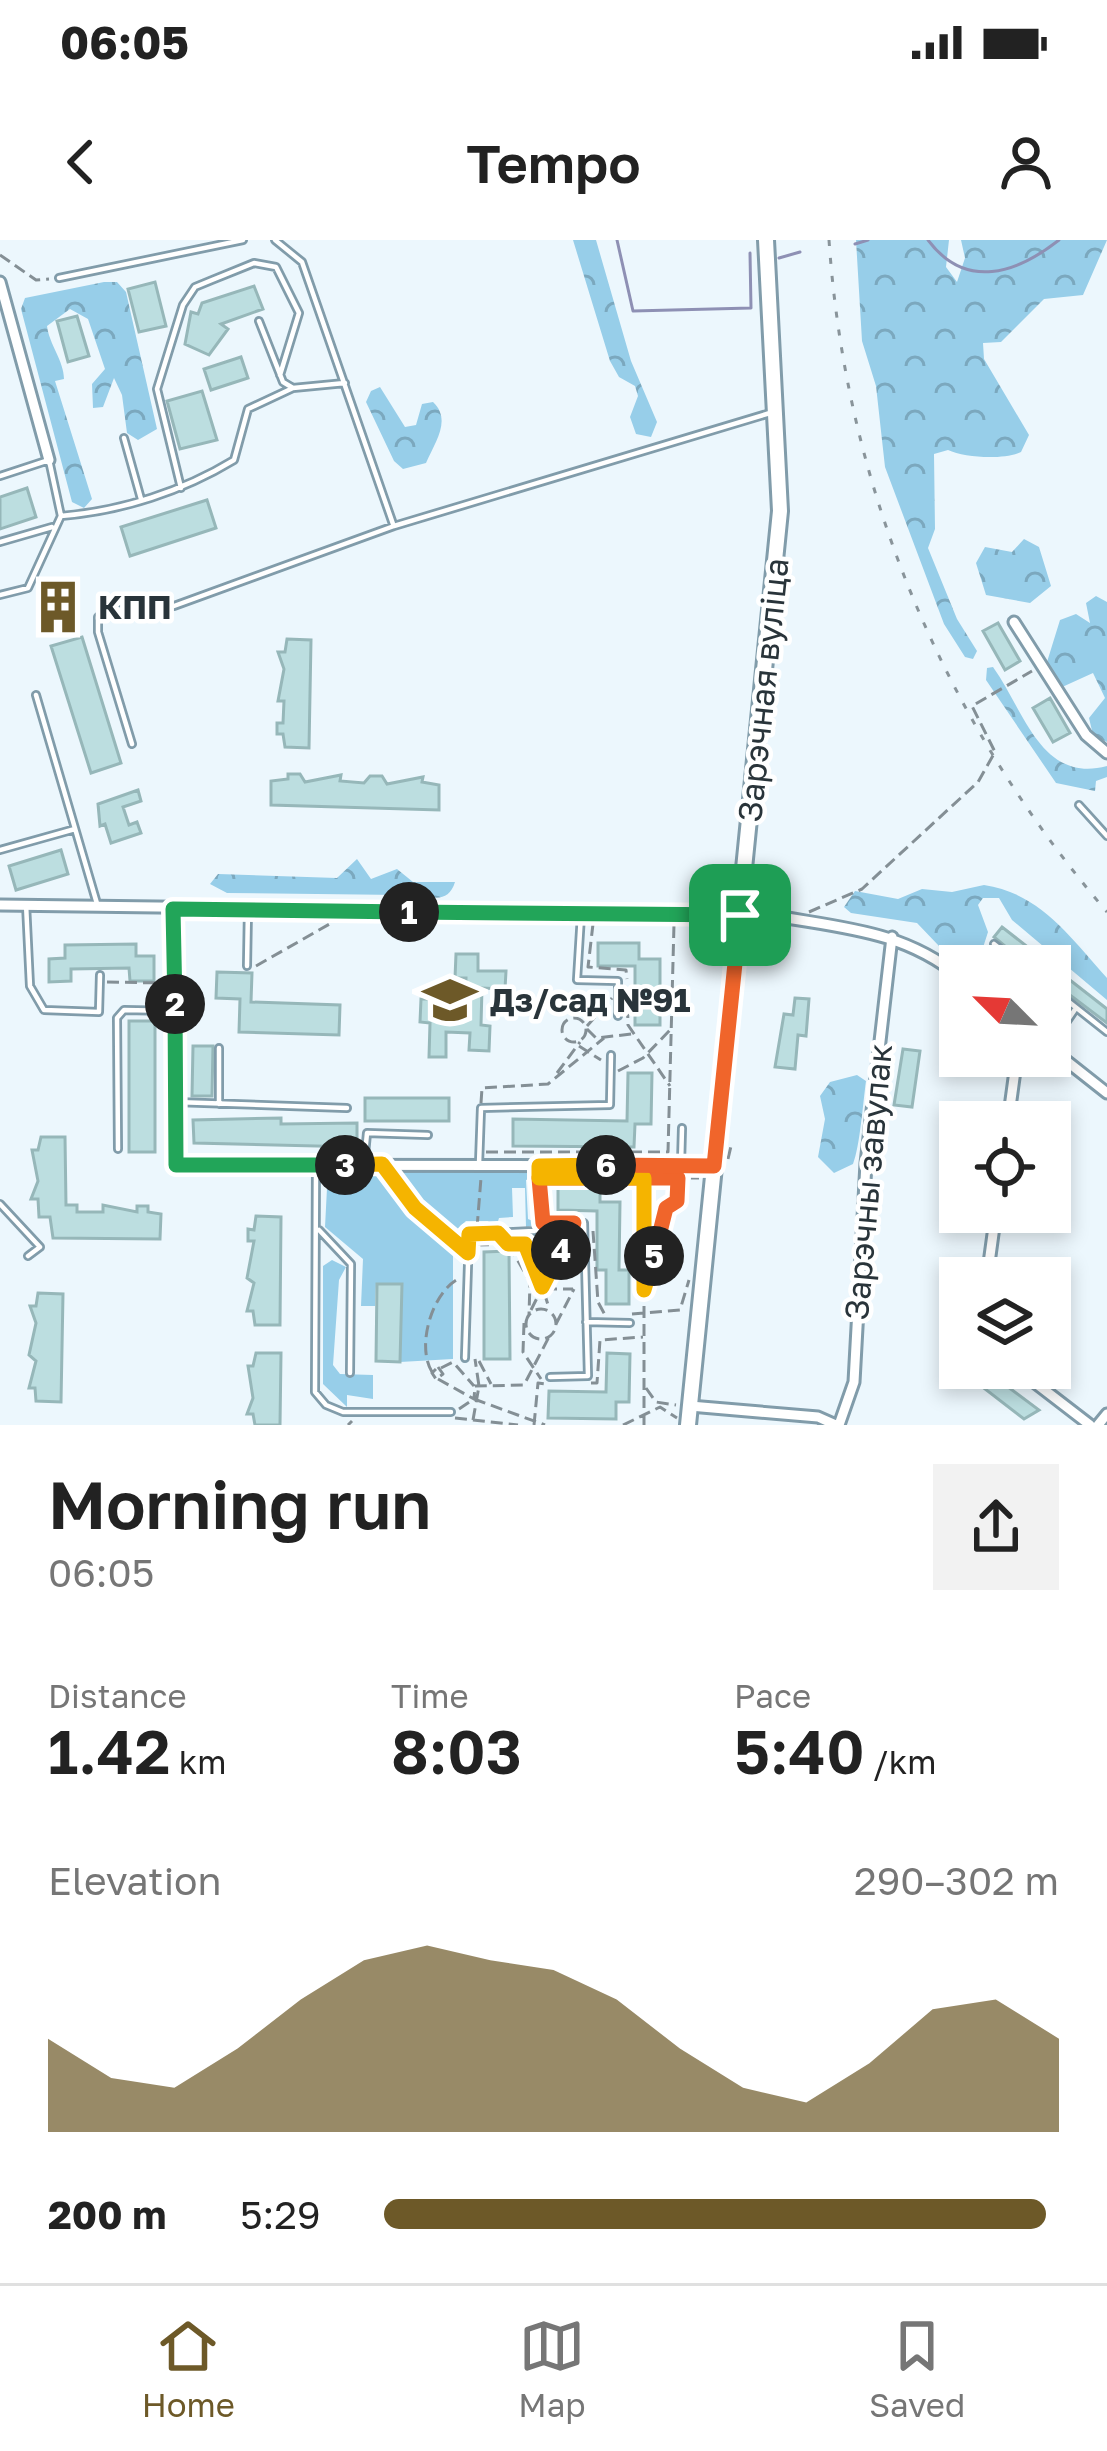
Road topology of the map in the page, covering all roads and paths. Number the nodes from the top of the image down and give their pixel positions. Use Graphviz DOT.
graph roads {
  1 [pos="242,240"];
  2 [pos="275,240"];
  3 [pos="766,240"];
  4 [pos="0,255"];
  5 [pos="59,278"];
  6 [pos="0,282"];
  7 [pos="259,321"];
  8 [pos="280,375"];
  9 [pos="345,383"];
  10 [pos="293,388"];
  11 [pos="773,412"];
  12 [pos="124,438"];
  13 [pos="49,460"];
  14 [pos="0,476"];
  15 [pos="181,488"];
  16 [pos="140,500"];
  17 [pos="61,515"];
  18 [pos="55,526"];
  19 [pos="394,526"];
  20 [pos="0,542"];
  21 [pos="0,596"];
  22 [pos="1014,622"];
  23 [pos="1041,666"];
  24 [pos="36,695"];
  25 [pos="132,744"];
  26 [pos="1107,753"];
  27 [pos="1079,805"];
  28 [pos="75,829"];
  29 [pos="1107,836"];
  30 [pos="0,850"];
  31 [pos="26,904"];
  32 [pos="0,905"];
  33 [pos="98,907"];
  34 [pos="173,909"];
  35 [pos="248,909"];
  36 [pos="340,910"];
  37 [pos="581,915"];
  38 [pos="740,915"];
  39 [pos="797,920"];
  40 [pos="674,924"];
  41 [pos="892,937"];
  42 [pos="939,960"];
  43 [pos="247,966"];
  44 [pos="100,979"];
  45 [pos="175,983"];
  46 [pos="618,991"];
  47 [pos="1071,1004"];
  48 [pos="1076,1008"];
  49 [pos="175,1011"];
  50 [pos="618,1016"];
  51 [pos="1071,1016"];
  52 [pos="586,1027"];
  53 [pos="671,1029"];
  54 [pos="1107,1032"];
  55 [pos="634,1034"];
  56 [pos="604,1039"];
  57 [pos="576,1045"];
  58 [pos="219,1048"];
  59 [pos="589,1052"];
  60 [pos="611,1055"];
  61 [pos="1071,1064"];
  62 [pos="611,1071"];
  63 [pos="552,1079"];
  64 [pos="1107,1094"];
  65 [pos="175,1102"];
  66 [pos="219,1104"];
  67 [pos="347,1108"];
  68 [pos="481,1108"];
  69 [pos="682,1129"];
  70 [pos="428,1135"];
  71 [pos="118,1148"];
  72 [pos="488,1153"];
  73 [pos="382,1164"];
  74 [pos="481,1164"];
  75 [pos="682,1164"];
  76 [pos="176,1165"];
  77 [pos="364,1165"];
  78 [pos="539,1166"];
  79 [pos="316,1167"];
  80 [pos="711,1172"];
  81 [pos="539,1178"];
  82 [pos="644,1178"];
  83 [pos="678,1178"];
  84 [pos="0,1204"];
  85 [pos="543,1223"];
  86 [pos="574,1223"];
  87 [pos="316,1227"];
  88 [pos="476,1233"];
  89 [pos="498,1233"];
  90 [pos="508,1244"];
  91 [pos="471,1252"];
  92 [pos="28,1256"];
  93 [pos="468,1275"];
  94 [pos="543,1289"];
  95 [pos="644,1290"];
  96 [pos="684,1298"];
  97 [pos="550,1312"];
  98 [pos="645,1314"];
  99 [pos="560,1315"];
  100 [pos="528,1316"];
  101 [pos="586,1318"];
  102 [pos="630,1323"];
  103 [pos="555,1325"];
  104 [pos="550,1335"];
  105 [pos="465,1358"];
  106 [pos="478,1360"];
  107 [pos="440,1368"];
  108 [pos="532,1370"];
  109 [pos="432,1372"];
  110 [pos="350,1373"];
  111 [pos="438,1379"];
  112 [pos="549,1381"];
  113 [pos="492,1385"];
  114 [pos="477,1386"];
  115 [pos="645,1387"];
  116 [pos="1045,1389"];
  117 [pos="476,1400"];
  118 [pos="687,1403"];
  119 [pos="664,1407"];
  120 [pos="646,1410"];
  121 [pos="1107,1414"];
  122 [pos="452,1415"];
  123 [pos="473,1420"];
  124 [pos="454,1425"];
  125 [pos="518,1425"];
  126 [pos="545,1425"];
  127 [pos="622,1425"];
  128 [pos="644,1425"];
  129 [pos="684,1425"];
  130 [pos="837,1425"];
  131 [pos="1094,1425"];
  1 -- 5 [label="lane"];
  2 -- 9 [label="lane"];
  3 -- 11 [label="street, Зарэчная вуліца"];
  4 -- 5 [label="path"];
  6 -- 13 [label="street"];
  7 -- 8 [label="lane"];
  8 -- 10 [label="lane"];
  8 -- 15 [label="lane"];
  9 -- 10 [label="lane"];
  9 -- 19 [label="lane"];
  10 -- 15 [label="lane"];
  11 -- 19 [label="lane"];
  11 -- 38 [label="street, Зарэчная вуліца"];
  12 -- 16 [label="lane"];
  13 -- 14 [label="lane"];
  13 -- 17 [label="lane"];
  15 -- 16 [label="lane"];
  16 -- 17 [label="lane"];
  17 -- 18 [label="lane"];
  18 -- 20 [label="lane"];
  18 -- 21 [label="lane"];
  19 -- 25 [label="lane"];
  22 -- 23 [label="street"];
  23 -- 26 [label="street"];
  23 -- 39 [label="path"];
  24 -- 28 [label="lane"];
  27 -- 29 [label="lane"];
  28 -- 30 [label="lane"];
  28 -- 33 [label="lane"];
  31 -- 32 [label="street"];
  31 -- 33 [label="street"];
  31 -- 44 [label="lane"];
  33 -- 34 [label="street"];
  34 -- 35 [label="street"];
  34 -- 45 [label="lane"];
  35 -- 36 [label="street"];
  35 -- 43 [label="lane"];
  36 -- 37 [label="street"];
  36 -- 43 [label="path"];
  37 -- 38 [label="street"];
  37 -- 46 [label="lane"];
  38 -- 39 [label="street"];
  38 -- 80 [label="street, Зарэчная вуліца"];
  39 -- 41 [label="street"];
  40 -- 53 [label="path"];
  41 -- 42 [label="street"];
  41 -- 130 [label="street, Зарэчны завулак"];
  44 -- 45 [label="path"];
  45 -- 49 [label="lane"];
  46 -- 50 [label="lane"];
  46 -- 52 [label="path"];
  47 -- 48 [label="lane"];
  48 -- 51 [label="lane"];
  48 -- 54 [label="lane"];
  49 -- 65 [label="lane"];
  49 -- 71 [label="lane"];
  52 -- 56 [label="path"];
  52 -- 57 [label="path"];
  52 -- 57 [label="path"];
  53 -- 62 [label="path"];
  53 -- 72 [label="path"];
  55 -- 56 [label="path"];
  56 -- 59 [label="path"];
  57 -- 59 [label="path"];
  57 -- 63 [label="path"];
  58 -- 66 [label="lane"];
  59 -- 62 [label="path"];
  59 -- 63 [label="path"];
  60 -- 62 [label="lane"];
  61 -- 64 [label="street"];
  62 -- 68 [label="lane"];
  63 -- 68 [label="path"];
  65 -- 66 [label="lane"];
  65 -- 76 [label="lane"];
  66 -- 67 [label="lane"];
  68 -- 74 [label="lane"];
  69 -- 75 [label="lane"];
  70 -- 77 [label="lane"];
  73 -- 74 [label="street"];
  73 -- 77 [label="street"];
  73 -- 91 [label="path"];
  74 -- 78 [label="street"];
  74 -- 88 [label="path"];
  75 -- 78 [label="street"];
  75 -- 80 [label="street"];
  76 -- 79 [label="street"];
  77 -- 79 [label="street"];
  78 -- 81 [label="lane"];
  79 -- 87 [label="lane"];
  80 -- 83 [label="path"];
  80 -- 118 [label="street, Зарэчная вуліца"];
  81 -- 82 [label="path"];
  81 -- 85 [label="lane"];
  82 -- 83 [label="path"];
  82 -- 95 [label="path"];
  83 -- 95 [label="path"];
  84 -- 92 [label="lane"];
  85 -- 86 [label="lane"];
  85 -- 89 [label="lane"];
  86 -- 94 [label="path"];
  86 -- 101 [label="lane"];
  87 -- 110 [label="lane"];
  87 -- 122 [label="lane"];
  88 -- 89 [label="lane"];
  88 -- 91 [label="lane"];
  89 -- 90 [label="path"];
  90 -- 91 [label="path"];
  90 -- 94 [label="path"];
  90 -- 100 [label="path"];
  91 -- 93 [label="lane"];
  93 -- 105 [label="lane"];
  93 -- 109 [label="path"];
  94 -- 97 [label="path"];
  94 -- 99 [label="path"];
  94 -- 100 [label="path"];
  95 -- 98 [label="path"];
  96 -- 98 [label="path"];
  97 -- 100 [label="path"];
  97 -- 103 [label="path"];
  98 -- 115 [label="path"];
  99 -- 101 [label="path"];
  99 -- 103 [label="path"];
  100 -- 104 [label="path"];
  100 -- 108 [label="path"];
  101 -- 102 [label="lane"];
  101 -- 112 [label="lane"];
  103 -- 104 [label="path"];
  104 -- 108 [label="path"];
  105 -- 106 [label="path"];
  106 -- 113 [label="path"];
  106 -- 114 [label="path"];
  107 -- 109 [label="path"];
  107 -- 111 [label="path"];
  107 -- 114 [label="path"];
  108 -- 112 [label="path"];
  108 -- 113 [label="path"];
  109 -- 111 [label="path"];
  111 -- 117 [label="path"];
  113 -- 114 [label="path"];
  114 -- 117 [label="path"];
  115 -- 119 [label="path"];
  115 -- 120 [label="path"];
  116 -- 131 [label="street"];
  117 -- 122 [label="path"];
  117 -- 123 [label="path"];
  117 -- 126 [label="path"];
  118 -- 119 [label="path"];
  118 -- 129 [label="street, Зарэчная вуліца"];
  118 -- 130 [label="street"];
  119 -- 120 [label="path"];
  119 -- 129 [label="path"];
  120 -- 127 [label="path"];
  120 -- 128 [label="path"];
  121 -- 131 [label="street"];
  122 -- 123 [label="path"];
  122 -- 124 [label="path"];
  123 -- 125 [label="path"];
}
